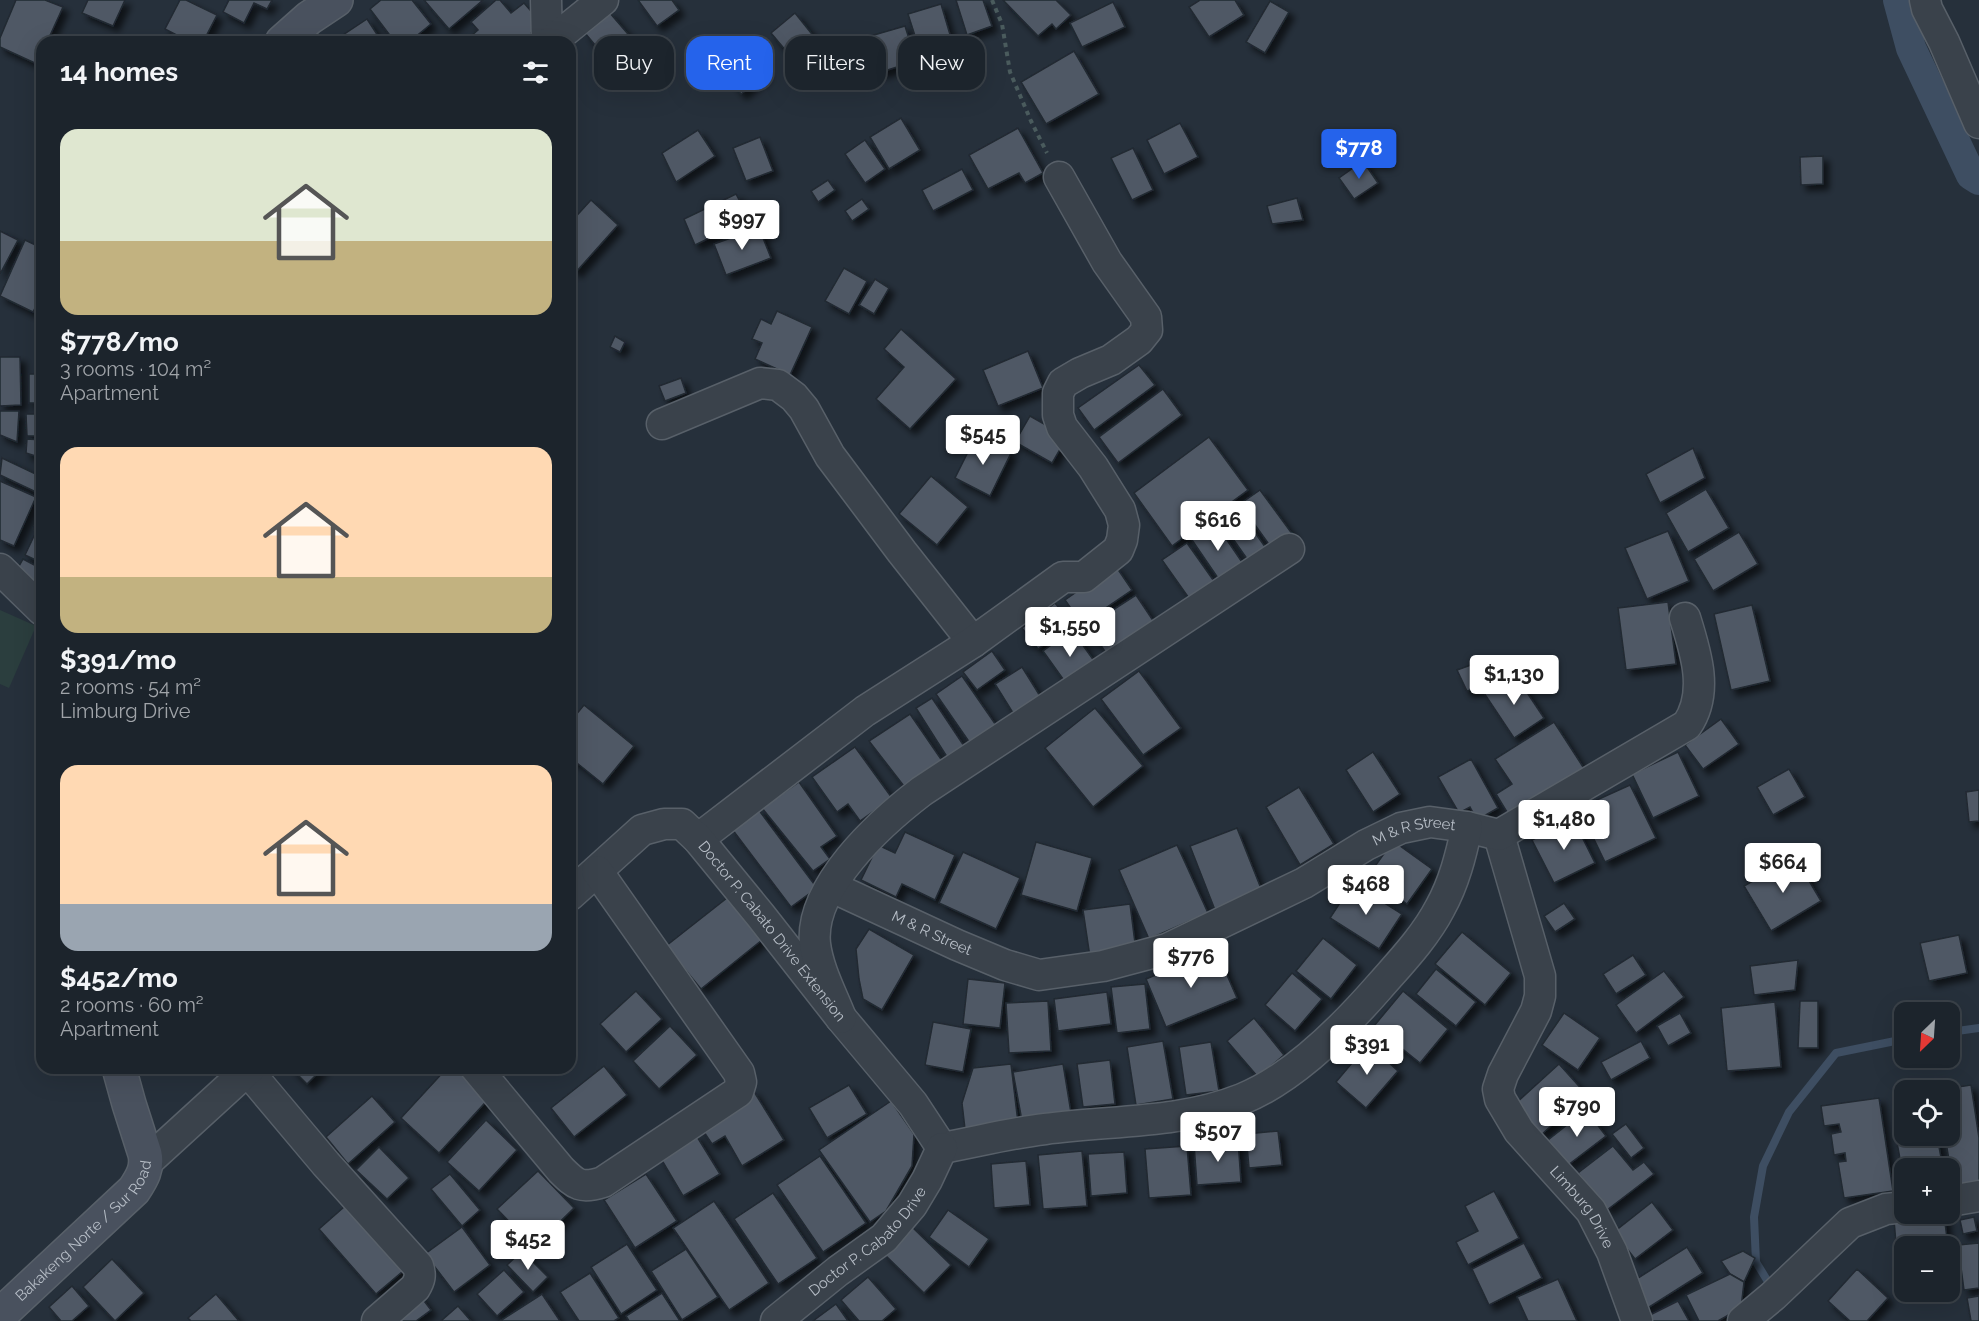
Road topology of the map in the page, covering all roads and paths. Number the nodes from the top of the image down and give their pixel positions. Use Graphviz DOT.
graph roads {
  1 [pos="336,0"];
  2 [pos="546,0"];
  3 [pos="603,0"];
  4 [pos="992,0"];
  5 [pos="1925,0"];
  6 [pos="289,36"];
  7 [pos="549,36"];
  8 [pos="557,36"];
  9 [pos="1979,123"];
  10 [pos="1059,177"];
  11 [pos="662,424"];
  12 [pos="1289,549"];
  13 [pos="0,569"];
  14 [pos="36,604"];
  15 [pos="1685,618"];
  16 [pos="973,642"];
  17 [pos="1467,826"];
  18 [pos="1499,835"];
  19 [pos="698,839"];
  20 [pos="597,871"];
  21 [pos="832,887"];
  22 [pos="576,890"];
  23 [pos="841,1018"];
  24 [pos="122,1074"];
  25 [pos="243,1074"];
  26 [pos="252,1074"];
  27 [pos="481,1074"];
  28 [pos="942,1148"];
  29 [pos="147,1162"];
  30 [pos="1979,1196"];
  31 [pos="1960,1199"];
  32 [pos="1894,1208"];
  33 [pos="0,1315"];
  34 [pos="377,1321"];
  35 [pos="776,1321"];
  36 [pos="1637,1321"];
  37 [pos="1743,1321"];
  1 -- 6 [label="main road"];
  2 -- 7 [label="street"];
  3 -- 8 [label="street"];
  4 -- 10 [label="path"];
  5 -- 9 [label="street"];
  10 -- 16 [label="street"];
  11 -- 16 [label="street"];
  12 -- 21 [label="street"];
  13 -- 14 [label="street"];
  15 -- 18 [label="street"];
  16 -- 19 [label="street"];
  17 -- 18 [label="street, M & R Street"];
  17 -- 21 [label="street, M & R Street"];
  17 -- 28 [label="street"];
  18 -- 36 [label="street, Limburg Drive"];
  19 -- 20 [label="street, Doctor P. Cabato Drive Extension"];
  19 -- 23 [label="street, Doctor P. Cabato Drive Extension"];
  20 -- 22 [label="street, Doctor P. Cabato Drive Extension"];
  20 -- 27 [label="street"];
  21 -- 23 [label="street"];
  23 -- 28 [label="street, Doctor P. Cabato Drive Extension"];
  24 -- 29 [label="main road, Bakakeng Norte / Sur Road"];
  25 -- 29 [label="street"];
  26 -- 34 [label="street"];
  28 -- 35 [label="street, Doctor P. Cabato Drive"];
  29 -- 33 [label="main road, Bakakeng Norte / Sur Road"];
  30 -- 31 [label="street"];
  32 -- 37 [label="street"];
}
